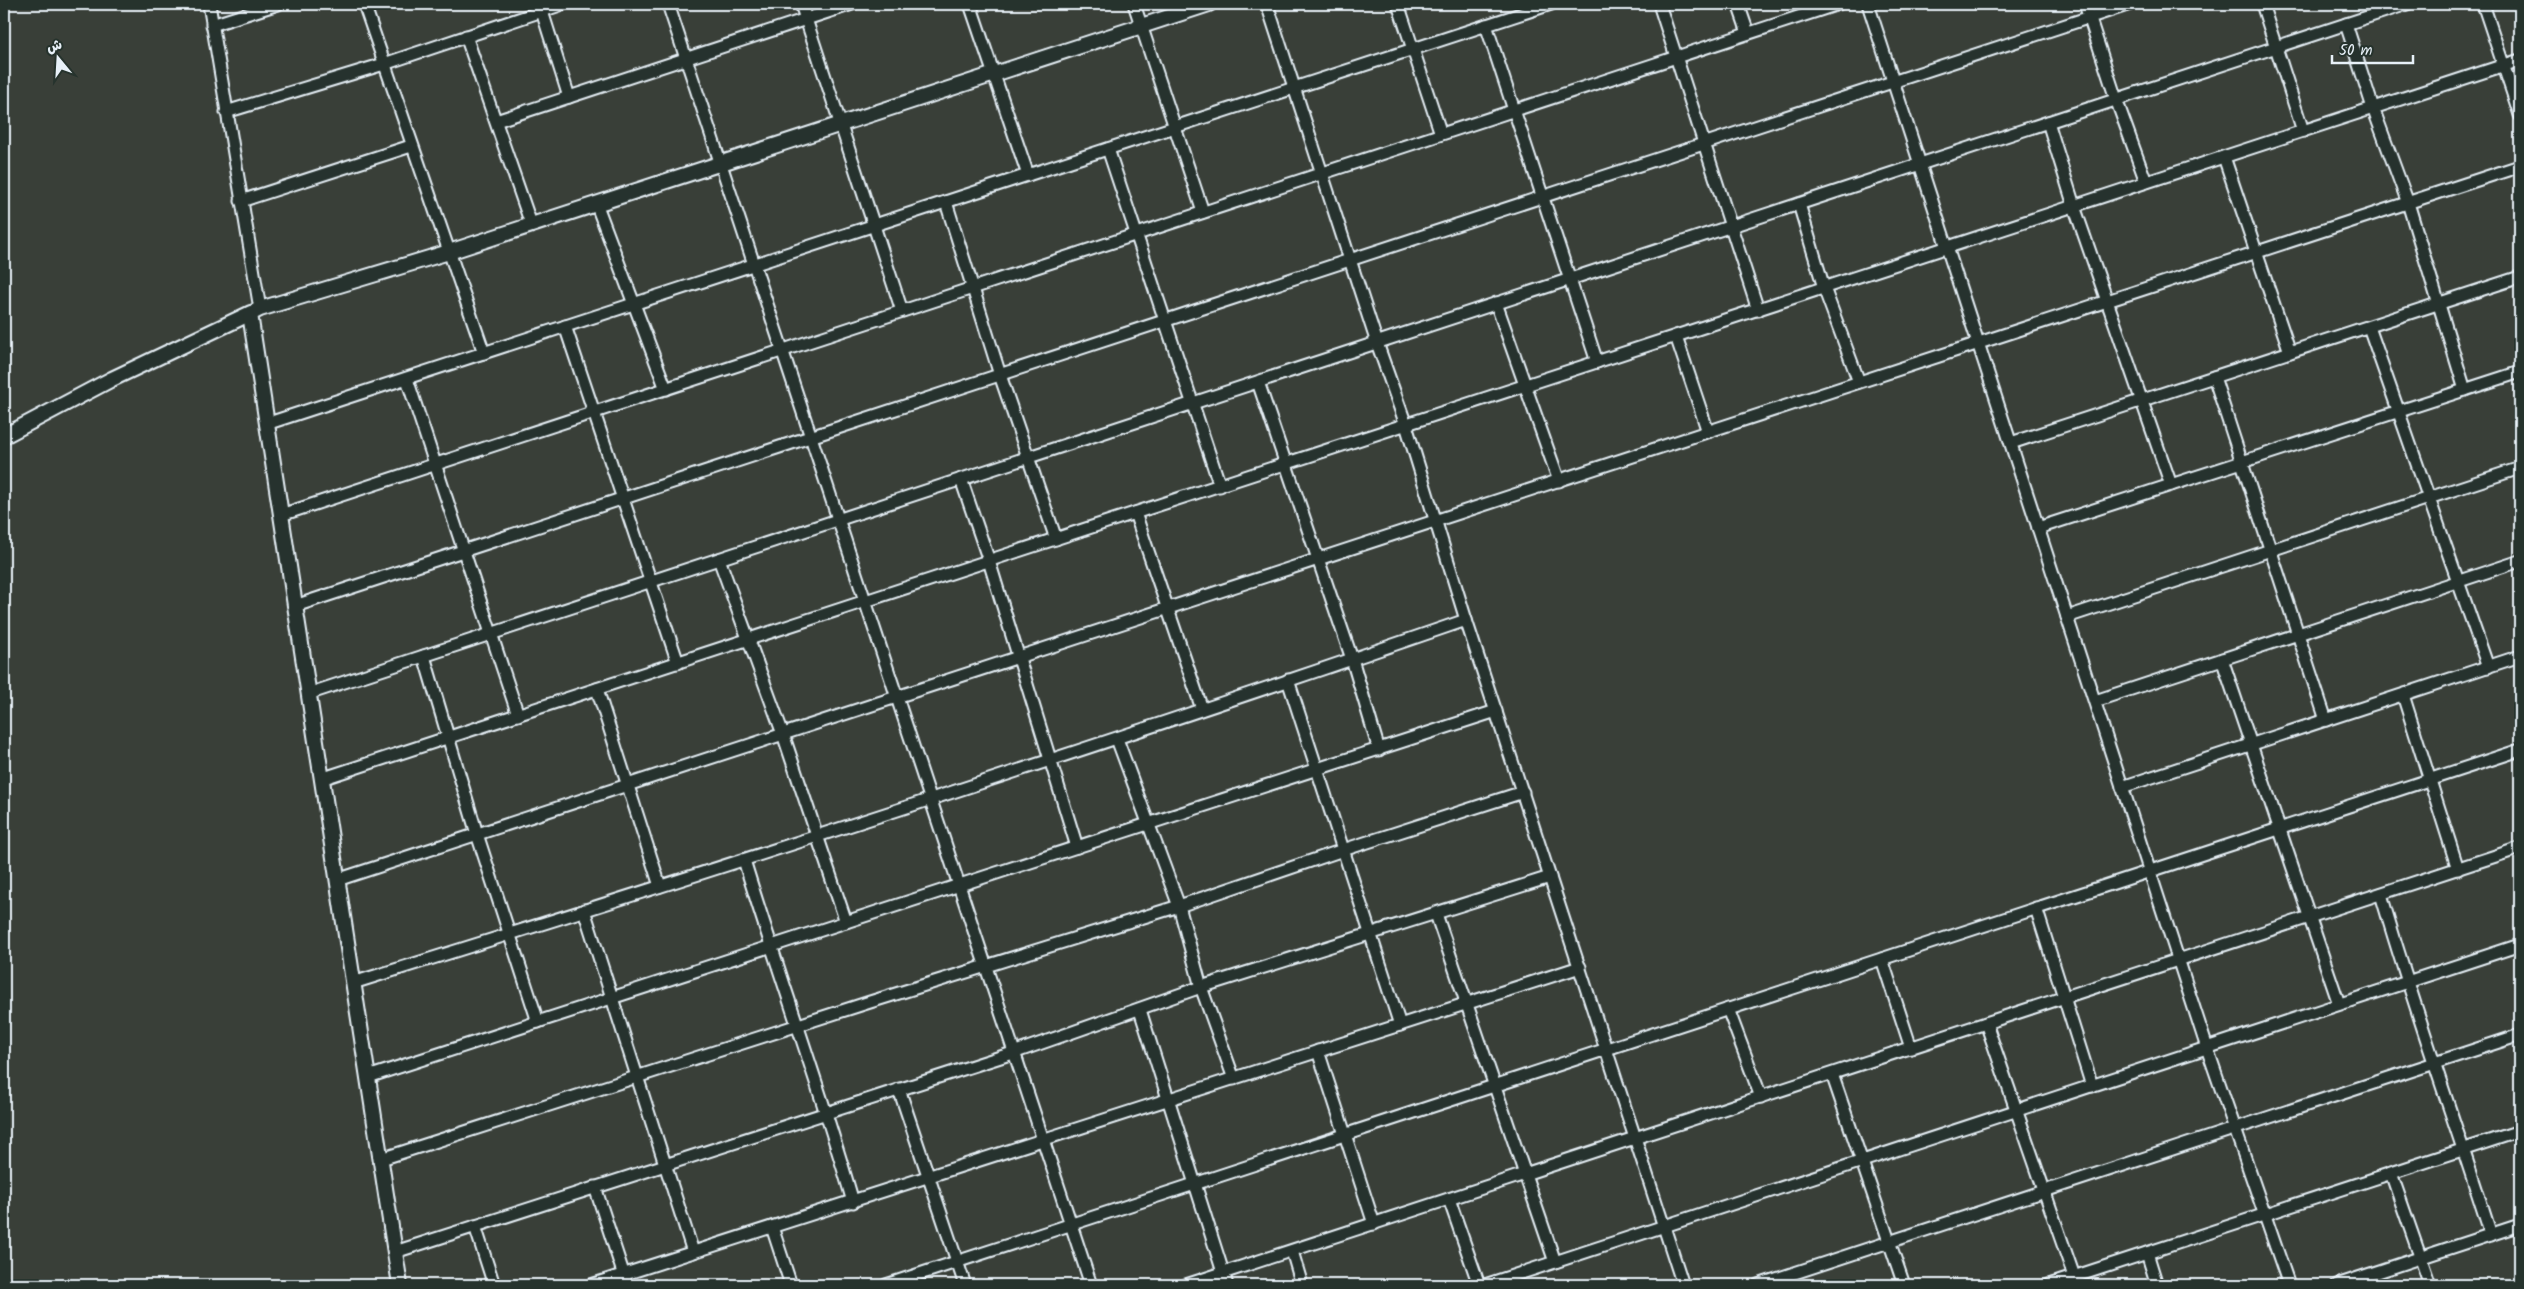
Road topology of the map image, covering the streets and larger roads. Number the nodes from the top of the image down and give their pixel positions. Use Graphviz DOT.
graph roads {
  1 [pos="209,4"];
  2 [pos="278,4"];
  3 [pos="364,4"];
  4 [pos="563,4"];
  5 [pos="668,4"];
  6 [pos="801,4"];
  7 [pos="852,4"];
  8 [pos="970,4"];
  9 [pos="1134,4"];
  10 [pos="1209,4"];
  11 [pos="1267,4"];
  12 [pos="1398,4"];
  13 [pos="1550,4"];
  14 [pos="1659,4"];
  15 [pos="1738,4"];
  16 [pos="1838,4"];
  17 [pos="1868,4"];
  18 [pos="2085,4"];
  19 [pos="2130,4"];
  20 [pos="2262,4"];
  21 [pos="2407,4"];
  22 [pos="2483,4"];
  23 [pos="540,7"];
  24 [pos="2090,17"];
  25 [pos="806,19"];
  26 [pos="2346,24"];
  27 [pos="212,25"];
  28 [pos="1486,25"];
  29 [pos="1142,26"];
  30 [pos="1748,33"];
  31 [pos="466,36"];
  32 [pos="2276,47"];
  33 [pos="1412,49"];
  34 [pos="1677,57"];
  35 [pos="687,58"];
  36 [pos="2520,60"];
  37 [pos="384,64"];
  38 [pos="2504,66"];
  39 [pos="993,75"];
  40 [pos="1894,81"];
  41 [pos="1294,88"];
  42 [pos="569,96"];
  43 [pos="2116,99"];
  44 [pos="2373,108"];
  45 [pos="1514,110"];
  46 [pos="226,112"];
  47 [pos="2520,115"];
  48 [pos="496,121"];
  49 [pos="2048,122"];
  50 [pos="840,124"];
  51 [pos="1174,127"];
  52 [pos="2303,131"];
  53 [pos="1441,134"];
  54 [pos="1705,143"];
  55 [pos="411,146"];
  56 [pos="1108,149"];
  57 [pos="2224,157"];
  58 [pos="721,162"];
  59 [pos="1920,164"];
  60 [pos="2520,166"];
  61 [pos="1322,173"];
  62 [pos="1028,175"];
  63 [pos="2146,182"];
  64 [pos="1542,197"];
  65 [pos="241,202"];
  66 [pos="946,202"];
  67 [pos="596,203"];
  68 [pos="2408,203"];
  69 [pos="1799,204"];
  70 [pos="2074,206"];
  71 [pos="1203,212"];
  72 [pos="531,224"];
  73 [pos="874,226"];
  74 [pos="1732,226"];
  75 [pos="1136,234"];
  76 [pos="1949,247"];
  77 [pos="449,252"];
  78 [pos="2255,253"];
  79 [pos="1350,260"];
  80 [pos="755,264"];
  81 [pos="2520,278"];
  82 [pos="1570,279"];
  83 [pos="972,288"];
  84 [pos="1824,288"];
  85 [pos="2108,301"];
  86 [pos="1496,303"];
  87 [pos="634,304"];
  88 [pos="2439,304"];
  89 [pos="1758,310"];
  90 [pos="255,311"];
  91 [pos="902,311"];
  92 [pos="1164,321"];
  93 [pos="566,326"];
  94 [pos="2369,326"];
  95 [pos="1676,336"];
  96 [pos="1377,343"];
  97 [pos="1979,343"];
  98 [pos="782,350"];
  99 [pos="2290,352"];
  100 [pos="484,353"];
  101 [pos="1597,362"];
  102 [pos="2520,372"];
  103 [pos="1000,375"];
  104 [pos="2214,377"];
  105 [pos="406,379"];
  106 [pos="1258,382"];
  107 [pos="1859,382"];
  108 [pos="1524,386"];
  109 [pos="666,389"];
  110 [pos="2465,390"];
  111 [pos="2142,400"];
  112 [pos="1192,404"];
  113 [pos="594,412"];
  114 [pos="2398,412"];
  115 [pos="266,424"];
  116 [pos="1406,425"];
  117 [pos="1708,432"];
  118 [pos="4,436"];
  119 [pos="811,437"];
  120 [pos="2011,443"];
  121 [pos="1029,457"];
  122 [pos="2242,462"];
  123 [pos="435,464"];
  124 [pos="1286,464"];
  125 [pos="2520,468"];
  126 [pos="961,479"];
  127 [pos="1559,480"];
  128 [pos="2171,485"];
  129 [pos="1220,486"];
  130 [pos="2429,498"];
  131 [pos="623,499"];
  132 [pos="1136,513"];
  133 [pos="281,515"];
  134 [pos="838,520"];
  135 [pos="1435,521"];
  136 [pos="2038,528"];
  137 [pos="1056,539"];
  138 [pos="2270,550"];
  139 [pos="464,552"];
  140 [pos="719,559"];
  141 [pos="1318,560"];
  142 [pos="989,561"];
  143 [pos="2520,562"];
  144 [pos="650,582"];
  145 [pos="2459,582"];
  146 [pos="866,602"];
  147 [pos="295,606"];
  148 [pos="1169,608"];
  149 [pos="2067,617"];
  150 [pos="1466,620"];
  151 [pos="491,634"];
  152 [pos="2298,634"];
  153 [pos="748,640"];
  154 [pos="424,656"];
  155 [pos="2520,656"];
  156 [pos="1019,657"];
  157 [pos="1352,659"];
  158 [pos="2222,660"];
  159 [pos="678,663"];
  160 [pos="2488,667"];
  161 [pos="1288,680"];
  162 [pos="598,689"];
  163 [pos="308,694"];
  164 [pos="2403,695"];
  165 [pos="896,698"];
  166 [pos="2095,701"];
  167 [pos="1202,709"];
  168 [pos="1496,711"];
  169 [pos="518,715"];
  170 [pos="2326,720"];
  171 [pos="783,734"];
  172 [pos="449,738"];
  173 [pos="1117,739"];
  174 [pos="2251,745"];
  175 [pos="1379,750"];
  176 [pos="2520,750"];
  177 [pos="1050,759"];
  178 [pos="1316,769"];
  179 [pos="322,779"];
  180 [pos="2429,780"];
  181 [pos="627,785"];
  182 [pos="2122,787"];
  183 [pos="1523,792"];
  184 [pos="932,798"];
  185 [pos="1150,823"];
  186 [pos="2280,829"];
  187 [pos="477,834"];
  188 [pos="817,837"];
  189 [pos="1077,847"];
  190 [pos="2520,848"];
  191 [pos="1343,850"];
  192 [pos="744,860"];
  193 [pos="2458,869"];
  194 [pos="2150,871"];
  195 [pos="1550,877"];
  196 [pos="337,880"];
  197 [pos="960,884"];
  198 [pos="660,886"];
  199 [pos="2381,894"];
  200 [pos="1179,906"];
  201 [pos="2036,908"];
  202 [pos="584,910"];
  203 [pos="1436,914"];
  204 [pos="2310,917"];
  205 [pos="846,922"];
  206 [pos="511,934"];
  207 [pos="1371,935"];
  208 [pos="2520,945"];
  209 [pos="770,946"];
  210 [pos="1882,959"];
  211 [pos="2179,960"];
  212 [pos="986,967"];
  213 [pos="1580,967"];
  214 [pos="2406,982"];
  215 [pos="353,983"];
  216 [pos="1201,987"];
  217 [pos="613,998"];
  218 [pos="2064,998"];
  219 [pos="1466,1004"];
  220 [pos="2339,1004"];
  221 [pos="1728,1009"];
  222 [pos="1140,1010"];
  223 [pos="538,1022"];
  224 [pos="1986,1023"];
  225 [pos="1400,1025"];
  226 [pos="798,1026"];
  227 [pos="2520,1035"];
  228 [pos="1911,1048"];
  229 [pos="2207,1048"];
  230 [pos="1606,1049"];
  231 [pos="1016,1052"];
  232 [pos="1318,1052"];
  233 [pos="2433,1064"];
  234 [pos="1832,1074"];
  235 [pos="638,1076"];
  236 [pos="368,1077"];
  237 [pos="1234,1079"];
  238 [pos="1494,1086"];
  239 [pos="2092,1086"];
  240 [pos="899,1088"];
  241 [pos="1761,1097"];
  242 [pos="1168,1100"];
  243 [pos="2016,1110"];
  244 [pos="827,1111"];
  245 [pos="2236,1128"];
  246 [pos="2520,1131"];
  247 [pos="1345,1135"];
  248 [pos="1044,1138"];
  249 [pos="1635,1138"];
  250 [pos="2464,1149"];
  251 [pos="380,1159"];
  252 [pos="1862,1161"];
  253 [pos="667,1164"];
  254 [pos="2391,1173"];
  255 [pos="1525,1174"];
  256 [pos="928,1177"];
  257 [pos="1195,1184"];
  258 [pos="596,1187"];
  259 [pos="2044,1191"];
  260 [pos="1449,1199"];
  261 [pos="854,1202"];
  262 [pos="2265,1214"];
  263 [pos="1071,1224"];
  264 [pos="1374,1224"];
  265 [pos="2520,1225"];
  266 [pos="475,1226"];
  267 [pos="1664,1226"];
  268 [pos="772,1227"];
  269 [pos="2491,1235"];
  270 [pos="1889,1242"];
  271 [pos="1292,1251"];
  272 [pos="395,1252"];
  273 [pos="693,1252"];
  274 [pos="2147,1253"];
  275 [pos="2420,1258"];
  276 [pos="957,1262"];
  277 [pos="1555,1262"];
  278 [pos="1223,1273"];
  279 [pos="626,1280"];
  280 [pos="2075,1281"];
  281 [pos="400,1285"];
  282 [pos="494,1285"];
  283 [pos="591,1285"];
  284 [pos="790,1285"];
  285 [pos="886,1285"];
  286 [pos="965,1285"];
  287 [pos="1091,1285"];
  288 [pos="1186,1285"];
  289 [pos="1227,1285"];
  290 [pos="1302,1285"];
  291 [pos="1479,1285"];
  292 [pos="1485,1285"];
  293 [pos="1682,1285"];
  294 [pos="1758,1285"];
  295 [pos="1904,1285"];
  296 [pos="2048,1285"];
  297 [pos="2158,1285"];
  298 [pos="2288,1285"];
  299 [pos="2337,1285"];
  300 [pos="2430,1285"];
  1 -- 27 [label="street"];
  2 -- 27 [label="street"];
  3 -- 37 [label="street"];
  4 -- 23 [label="street"];
  5 -- 35 [label="street"];
  6 -- 25 [label="street"];
  7 -- 25 [label="street"];
  8 -- 39 [label="street"];
  9 -- 29 [label="street"];
  10 -- 29 [label="street"];
  11 -- 41 [label="street"];
  12 -- 33 [label="street"];
  13 -- 28 [label="street"];
  14 -- 34 [label="street"];
  15 -- 30 [label="street"];
  16 -- 30 [label="street"];
  17 -- 40 [label="street"];
  18 -- 24 [label="street"];
  19 -- 24 [label="street"];
  20 -- 32 [label="street"];
  21 -- 26 [label="street"];
  22 -- 38 [label="street"];
  23 -- 31 [label="street"];
  23 -- 42 [label="street"];
  24 -- 40 [label="street"];
  24 -- 43 [label="street"];
  25 -- 35 [label="street"];
  25 -- 50 [label="street"];
  26 -- 32 [label="street"];
  26 -- 44 [label="street"];
  27 -- 46 [label="street"];
  28 -- 33 [label="street"];
  28 -- 45 [label="street"];
  29 -- 39 [label="street"];
  29 -- 51 [label="street"];
  30 -- 34 [label="street"];
  31 -- 37 [label="street"];
  31 -- 48 [label="street"];
  32 -- 43 [label="street"];
  32 -- 52 [label="street"];
  33 -- 41 [label="street"];
  33 -- 53 [label="street"];
  34 -- 45 [label="street"];
  34 -- 54 [label="street"];
  35 -- 42 [label="street"];
  35 -- 58 [label="street"];
  36 -- 38 [label="street"];
  37 -- 46 [label="street"];
  37 -- 55 [label="street"];
  38 -- 44 [label="street"];
  38 -- 47 [label="street"];
  39 -- 50 [label="street"];
  39 -- 62 [label="street"];
  40 -- 54 [label="street"];
  40 -- 59 [label="street"];
  41 -- 51 [label="street"];
  41 -- 61 [label="street"];
  42 -- 48 [label="street"];
  43 -- 49 [label="street"];
  43 -- 63 [label="street"];
  44 -- 52 [label="street"];
  44 -- 68 [label="street"];
  45 -- 53 [label="street"];
  45 -- 64 [label="street"];
  46 -- 65 [label="street"];
  48 -- 72 [label="street"];
  49 -- 59 [label="street"];
  49 -- 70 [label="street"];
  50 -- 58 [label="street"];
  50 -- 73 [label="street"];
  51 -- 56 [label="street"];
  51 -- 71 [label="street"];
  52 -- 57 [label="street"];
  53 -- 61 [label="street"];
  54 -- 64 [label="street"];
  54 -- 74 [label="street"];
  55 -- 65 [label="street"];
  55 -- 77 [label="street"];
  56 -- 62 [label="street"];
  56 -- 75 [label="street"];
  57 -- 63 [label="street"];
  57 -- 78 [label="street"];
  58 -- 67 [label="street"];
  58 -- 80 [label="street"];
  59 -- 69 [label="street"];
  59 -- 76 [label="street"];
  60 -- 68 [label="street"];
  61 -- 71 [label="street"];
  61 -- 79 [label="street"];
  62 -- 66 [label="street"];
  63 -- 70 [label="street"];
  64 -- 79 [label="street"];
  64 -- 82 [label="street"];
  65 -- 90 [label="street"];
  66 -- 73 [label="street"];
  66 -- 83 [label="street"];
  67 -- 72 [label="street"];
  67 -- 87 [label="street"];
  68 -- 78 [label="street"];
  68 -- 88 [label="street"];
  69 -- 74 [label="street"];
  69 -- 84 [label="street"];
  70 -- 76 [label="street"];
  70 -- 85 [label="street"];
  71 -- 75 [label="street"];
  72 -- 77 [label="street"];
  73 -- 80 [label="street"];
  73 -- 91 [label="street"];
  74 -- 82 [label="street"];
  74 -- 89 [label="street"];
  75 -- 83 [label="street"];
  75 -- 92 [label="street"];
  76 -- 84 [label="street"];
  76 -- 97 [label="street"];
  77 -- 90 [label="street"];
  77 -- 100 [label="street"];
  78 -- 85 [label="street"];
  78 -- 99 [label="street"];
  79 -- 92 [label="street"];
  79 -- 96 [label="street"];
  80 -- 87 [label="street"];
  80 -- 98 [label="street"];
  81 -- 88 [label="street"];
  82 -- 86 [label="street"];
  82 -- 101 [label="street"];
  83 -- 91 [label="street"];
  83 -- 103 [label="street"];
  84 -- 89 [label="street"];
  84 -- 107 [label="street"];
  85 -- 97 [label="street"];
  85 -- 111 [label="street"];
  86 -- 96 [label="street"];
  86 -- 108 [label="street"];
  87 -- 93 [label="street"];
  87 -- 109 [label="street"];
  88 -- 94 [label="street"];
  88 -- 110 [label="street"];
  89 -- 95 [label="street"];
  90 -- 115 [label="street"];
  90 -- 118 [label="street"];
  91 -- 98 [label="street"];
  92 -- 103 [label="street"];
  92 -- 112 [label="street"];
  93 -- 100 [label="street"];
  93 -- 113 [label="street"];
  94 -- 99 [label="street"];
  94 -- 114 [label="street"];
  95 -- 101 [label="street"];
  95 -- 117 [label="street"];
  96 -- 106 [label="street"];
  96 -- 116 [label="street"];
  97 -- 107 [label="street"];
  97 -- 120 [label="street"];
  98 -- 109 [label="street"];
  98 -- 119 [label="street"];
  99 -- 104 [label="street"];
  100 -- 105 [label="street"];
  101 -- 108 [label="street"];
  102 -- 110 [label="street"];
  103 -- 119 [label="street"];
  103 -- 121 [label="street"];
  104 -- 111 [label="street"];
  104 -- 122 [label="street"];
  105 -- 115 [label="street"];
  105 -- 123 [label="street"];
  106 -- 112 [label="street"];
  106 -- 124 [label="street"];
  107 -- 117 [label="street"];
  108 -- 116 [label="street"];
  108 -- 127 [label="street"];
  109 -- 113 [label="street"];
  110 -- 114 [label="street"];
  111 -- 120 [label="street"];
  111 -- 128 [label="street"];
  112 -- 121 [label="street"];
  112 -- 129 [label="street"];
  113 -- 123 [label="street"];
  113 -- 131 [label="street"];
  114 -- 122 [label="street"];
  114 -- 130 [label="street"];
  115 -- 133 [label="street"];
  116 -- 124 [label="street"];
  116 -- 135 [label="street"];
  117 -- 127 [label="street"];
  119 -- 131 [label="street"];
  119 -- 134 [label="street"];
  120 -- 136 [label="street"];
  121 -- 126 [label="street"];
  121 -- 137 [label="street"];
  122 -- 128 [label="street"];
  122 -- 138 [label="street"];
  123 -- 133 [label="street"];
  123 -- 139 [label="street"];
  124 -- 129 [label="street"];
  124 -- 141 [label="street"];
  125 -- 130 [label="street"];
  126 -- 134 [label="street"];
  126 -- 142 [label="street"];
  127 -- 135 [label="street"];
  128 -- 136 [label="street"];
  129 -- 132 [label="street"];
  130 -- 138 [label="street"];
  130 -- 145 [label="street"];
  131 -- 139 [label="street"];
  131 -- 144 [label="street"];
  132 -- 137 [label="street"];
  132 -- 148 [label="street"];
  133 -- 147 [label="street"];
  134 -- 140 [label="street"];
  134 -- 146 [label="street"];
  135 -- 141 [label="street"];
  135 -- 150 [label="street"];
  136 -- 149 [label="street"];
  137 -- 142 [label="street"];
  138 -- 149 [label="street"];
  138 -- 152 [label="street"];
  139 -- 147 [label="street"];
  139 -- 151 [label="street"];
  140 -- 144 [label="street"];
  140 -- 153 [label="street"];
  141 -- 148 [label="street"];
  141 -- 157 [label="street"];
  142 -- 146 [label="street"];
  142 -- 156 [label="street"];
  143 -- 145 [label="street"];
  144 -- 151 [label="street"];
  144 -- 159 [label="street"];
  145 -- 152 [label="street"];
  145 -- 160 [label="street"];
  146 -- 153 [label="street"];
  146 -- 165 [label="street"];
  147 -- 163 [label="street"];
  148 -- 156 [label="street"];
  148 -- 167 [label="street"];
  149 -- 166 [label="street"];
  150 -- 157 [label="street"];
  150 -- 168 [label="street"];
  151 -- 154 [label="street"];
  151 -- 169 [label="street"];
  152 -- 158 [label="street"];
  152 -- 170 [label="street"];
  153 -- 159 [label="street"];
  153 -- 171 [label="street"];
  154 -- 163 [label="street"];
  154 -- 172 [label="street"];
  155 -- 160 [label="street"];
  156 -- 165 [label="street"];
  156 -- 177 [label="street"];
  157 -- 161 [label="street"];
  157 -- 175 [label="street"];
  158 -- 166 [label="street"];
  158 -- 174 [label="street"];
  159 -- 162 [label="street"];
  160 -- 164 [label="street"];
  161 -- 167 [label="street"];
  161 -- 178 [label="street"];
  162 -- 169 [label="street"];
  162 -- 181 [label="street"];
  163 -- 179 [label="street"];
  164 -- 170 [label="street"];
  164 -- 180 [label="street"];
  165 -- 171 [label="street"];
  165 -- 184 [label="street"];
  166 -- 182 [label="street"];
  167 -- 173 [label="street"];
  168 -- 175 [label="street"];
  168 -- 183 [label="street"];
  169 -- 172 [label="street"];
  170 -- 174 [label="street"];
  171 -- 181 [label="street"];
  171 -- 188 [label="street"];
  172 -- 179 [label="street"];
  172 -- 187 [label="street"];
  173 -- 177 [label="street"];
  173 -- 185 [label="street"];
  174 -- 182 [label="street"];
  174 -- 186 [label="street"];
  175 -- 178 [label="street"];
  176 -- 180 [label="street"];
  177 -- 184 [label="street"];
  177 -- 189 [label="street"];
  178 -- 185 [label="street"];
  178 -- 191 [label="street"];
  179 -- 196 [label="street"];
  180 -- 186 [label="street"];
  180 -- 193 [label="street"];
  181 -- 187 [label="street"];
  181 -- 198 [label="street"];
  182 -- 194 [label="street"];
  183 -- 191 [label="street"];
  183 -- 195 [label="street"];
  184 -- 188 [label="street"];
  184 -- 197 [label="street"];
  185 -- 189 [label="street"];
  185 -- 200 [label="street"];
  186 -- 194 [label="street"];
  186 -- 204 [label="street"];
  187 -- 196 [label="street"];
  187 -- 206 [label="street"];
  188 -- 192 [label="street"];
  188 -- 205 [label="street"];
  189 -- 197 [label="street"];
  190 -- 193 [label="street"];
  191 -- 200 [label="street"];
  191 -- 207 [label="street"];
  192 -- 198 [label="street"];
  192 -- 209 [label="street"];
  193 -- 199 [label="street"];
  194 -- 201 [label="street"];
  194 -- 211 [label="street"];
  195 -- 203 [label="street"];
  195 -- 213 [label="street"];
  196 -- 215 [label="street"];
  197 -- 205 [label="street"];
  197 -- 212 [label="street"];
  198 -- 202 [label="street"];
  199 -- 204 [label="street"];
  199 -- 214 [label="street"];
  200 -- 212 [label="street"];
  200 -- 216 [label="street"];
  201 -- 210 [label="street"];
  201 -- 218 [label="street"];
  202 -- 206 [label="street"];
  202 -- 217 [label="street"];
  203 -- 207 [label="street"];
  203 -- 219 [label="street"];
  204 -- 211 [label="street"];
  204 -- 220 [label="street"];
  205 -- 209 [label="street"];
  206 -- 215 [label="street"];
  206 -- 223 [label="street"];
  207 -- 216 [label="street"];
  207 -- 225 [label="street"];
  208 -- 214 [label="street"];
  209 -- 217 [label="street"];
  209 -- 226 [label="street"];
  210 -- 221 [label="street"];
  210 -- 228 [label="street"];
  211 -- 218 [label="street"];
  211 -- 229 [label="street"];
  212 -- 226 [label="street"];
  212 -- 231 [label="street"];
  213 -- 219 [label="street"];
  213 -- 230 [label="street"];
  214 -- 220 [label="street"];
  214 -- 233 [label="street"];
  215 -- 236 [label="street"];
  216 -- 222 [label="street"];
  216 -- 237 [label="street"];
  217 -- 223 [label="street"];
  217 -- 235 [label="street"];
  218 -- 224 [label="street"];
  218 -- 239 [label="street"];
  219 -- 225 [label="street"];
  219 -- 238 [label="street"];
  220 -- 229 [label="street"];
  221 -- 230 [label="street"];
  221 -- 241 [label="street"];
  222 -- 231 [label="street"];
  222 -- 242 [label="street"];
  223 -- 236 [label="street"];
  224 -- 228 [label="street"];
  224 -- 243 [label="street"];
  225 -- 232 [label="street"];
  226 -- 235 [label="street"];
  226 -- 244 [label="street"];
  227 -- 233 [label="street"];
  228 -- 234 [label="street"];
  229 -- 239 [label="street"];
  229 -- 245 [label="street"];
  230 -- 238 [label="street"];
  230 -- 249 [label="street"];
  231 -- 240 [label="street"];
  231 -- 248 [label="street"];
  232 -- 237 [label="street"];
  232 -- 247 [label="street"];
  233 -- 245 [label="street"];
  233 -- 250 [label="street"];
  234 -- 241 [label="street"];
  234 -- 252 [label="street"];
  235 -- 251 [label="street"];
  235 -- 253 [label="street"];
  236 -- 251 [label="street"];
  237 -- 242 [label="street"];
  238 -- 247 [label="street"];
  238 -- 255 [label="street"];
  239 -- 243 [label="street"];
  240 -- 244 [label="street"];
  240 -- 256 [label="street"];
  241 -- 249 [label="street"];
  242 -- 248 [label="street"];
  242 -- 257 [label="street"];
  243 -- 252 [label="street"];
  243 -- 259 [label="street"];
  244 -- 253 [label="street"];
  244 -- 261 [label="street"];
  245 -- 259 [label="street"];
  245 -- 262 [label="street"];
  246 -- 250 [label="street"];
  247 -- 257 [label="street"];
  247 -- 264 [label="street"];
  248 -- 256 [label="street"];
  248 -- 263 [label="street"];
  249 -- 255 [label="street"];
  249 -- 267 [label="street"];
  250 -- 254 [label="street"];
  250 -- 269 [label="street"];
  251 -- 272 [label="street"];
  252 -- 267 [label="street"];
  252 -- 270 [label="street"];
  253 -- 258 [label="street"];
  253 -- 273 [label="street"];
  254 -- 262 [label="street"];
  254 -- 275 [label="street"];
  255 -- 260 [label="street"];
  255 -- 277 [label="street"];
  256 -- 261 [label="street"];
  256 -- 276 [label="street"];
  257 -- 263 [label="street"];
  257 -- 278 [label="street"];
  258 -- 266 [label="street"];
  258 -- 279 [label="street"];
  259 -- 270 [label="street"];
  259 -- 280 [label="street"];
  260 -- 264 [label="street"];
  260 -- 291 [label="street"];
  261 -- 268 [label="street"];
  262 -- 274 [label="street"];
  262 -- 298 [label="street"];
  263 -- 276 [label="street"];
  263 -- 287 [label="street"];
  264 -- 271 [label="street"];
  265 -- 269 [label="street"];
  266 -- 272 [label="street"];
  266 -- 282 [label="street"];
  267 -- 277 [label="street"];
  267 -- 293 [label="street"];
  268 -- 273 [label="street"];
  268 -- 284 [label="street"];
  269 -- 275 [label="street"];
  270 -- 294 [label="street"];
  270 -- 295 [label="street"];
  271 -- 278 [label="street"];
  271 -- 290 [label="street"];
  272 -- 281 [label="street"];
  273 -- 279 [label="street"];
  274 -- 280 [label="street"];
  274 -- 297 [label="street"];
  275 -- 299 [label="street"];
  275 -- 300 [label="street"];
  276 -- 285 [label="street"];
  276 -- 286 [label="street"];
  277 -- 292 [label="street"];
  278 -- 288 [label="street"];
  278 -- 289 [label="street"];
  279 -- 283 [label="street"];
  280 -- 296 [label="street"];
}
